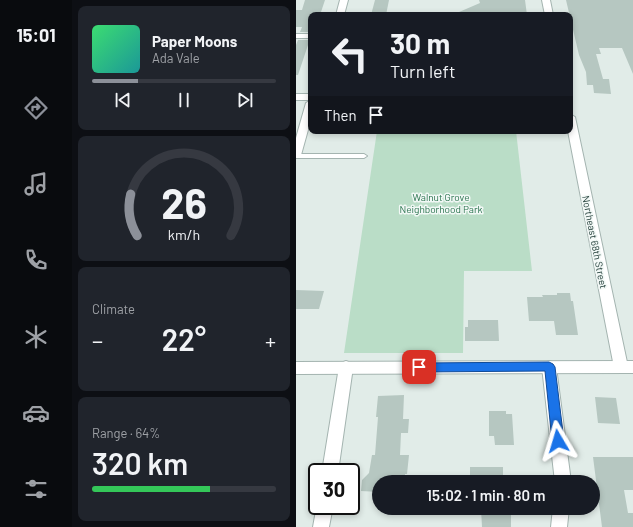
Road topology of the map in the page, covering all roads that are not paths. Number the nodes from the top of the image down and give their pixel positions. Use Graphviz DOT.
graph roads {
  1 [pos="344,0"];
  2 [pos="546,0"];
  3 [pos="341,12"];
  4 [pos="548,12"];
  5 [pos="296,36"];
  6 [pos="308,36"];
  7 [pos="296,97"];
  8 [pos="308,97"];
  9 [pos="308,114"];
  10 [pos="573,130"];
  11 [pos="296,155"];
  12 [pos="364,156"];
  13 [pos="346,367"];
  14 [pos="549,367"];
  15 [pos="627,367"];
  16 [pos="296,368"];
  17 [pos="331,463"];
  18 [pos="562,475"];
  19 [pos="324,515"];
  20 [pos="560,515"];
  21 [pos="322,527"];
  22 [pos="559,527"];
  1 -- 3 [label="street"];
  2 -- 4 [label="street"];
  5 -- 6 [label="street"];
  7 -- 8 [label="street"];
  9 -- 11 [label="street"];
  10 -- 15 [label="street, Northeast 68th Street"];
  11 -- 12 [label="lane"];
  13 -- 14 [label="street"];
  13 -- 16 [label="street"];
  13 -- 17 [label="street"];
  14 -- 15 [label="street"];
  14 -- 18 [label="street"];
  19 -- 21 [label="street"];
  20 -- 22 [label="street"];
}
